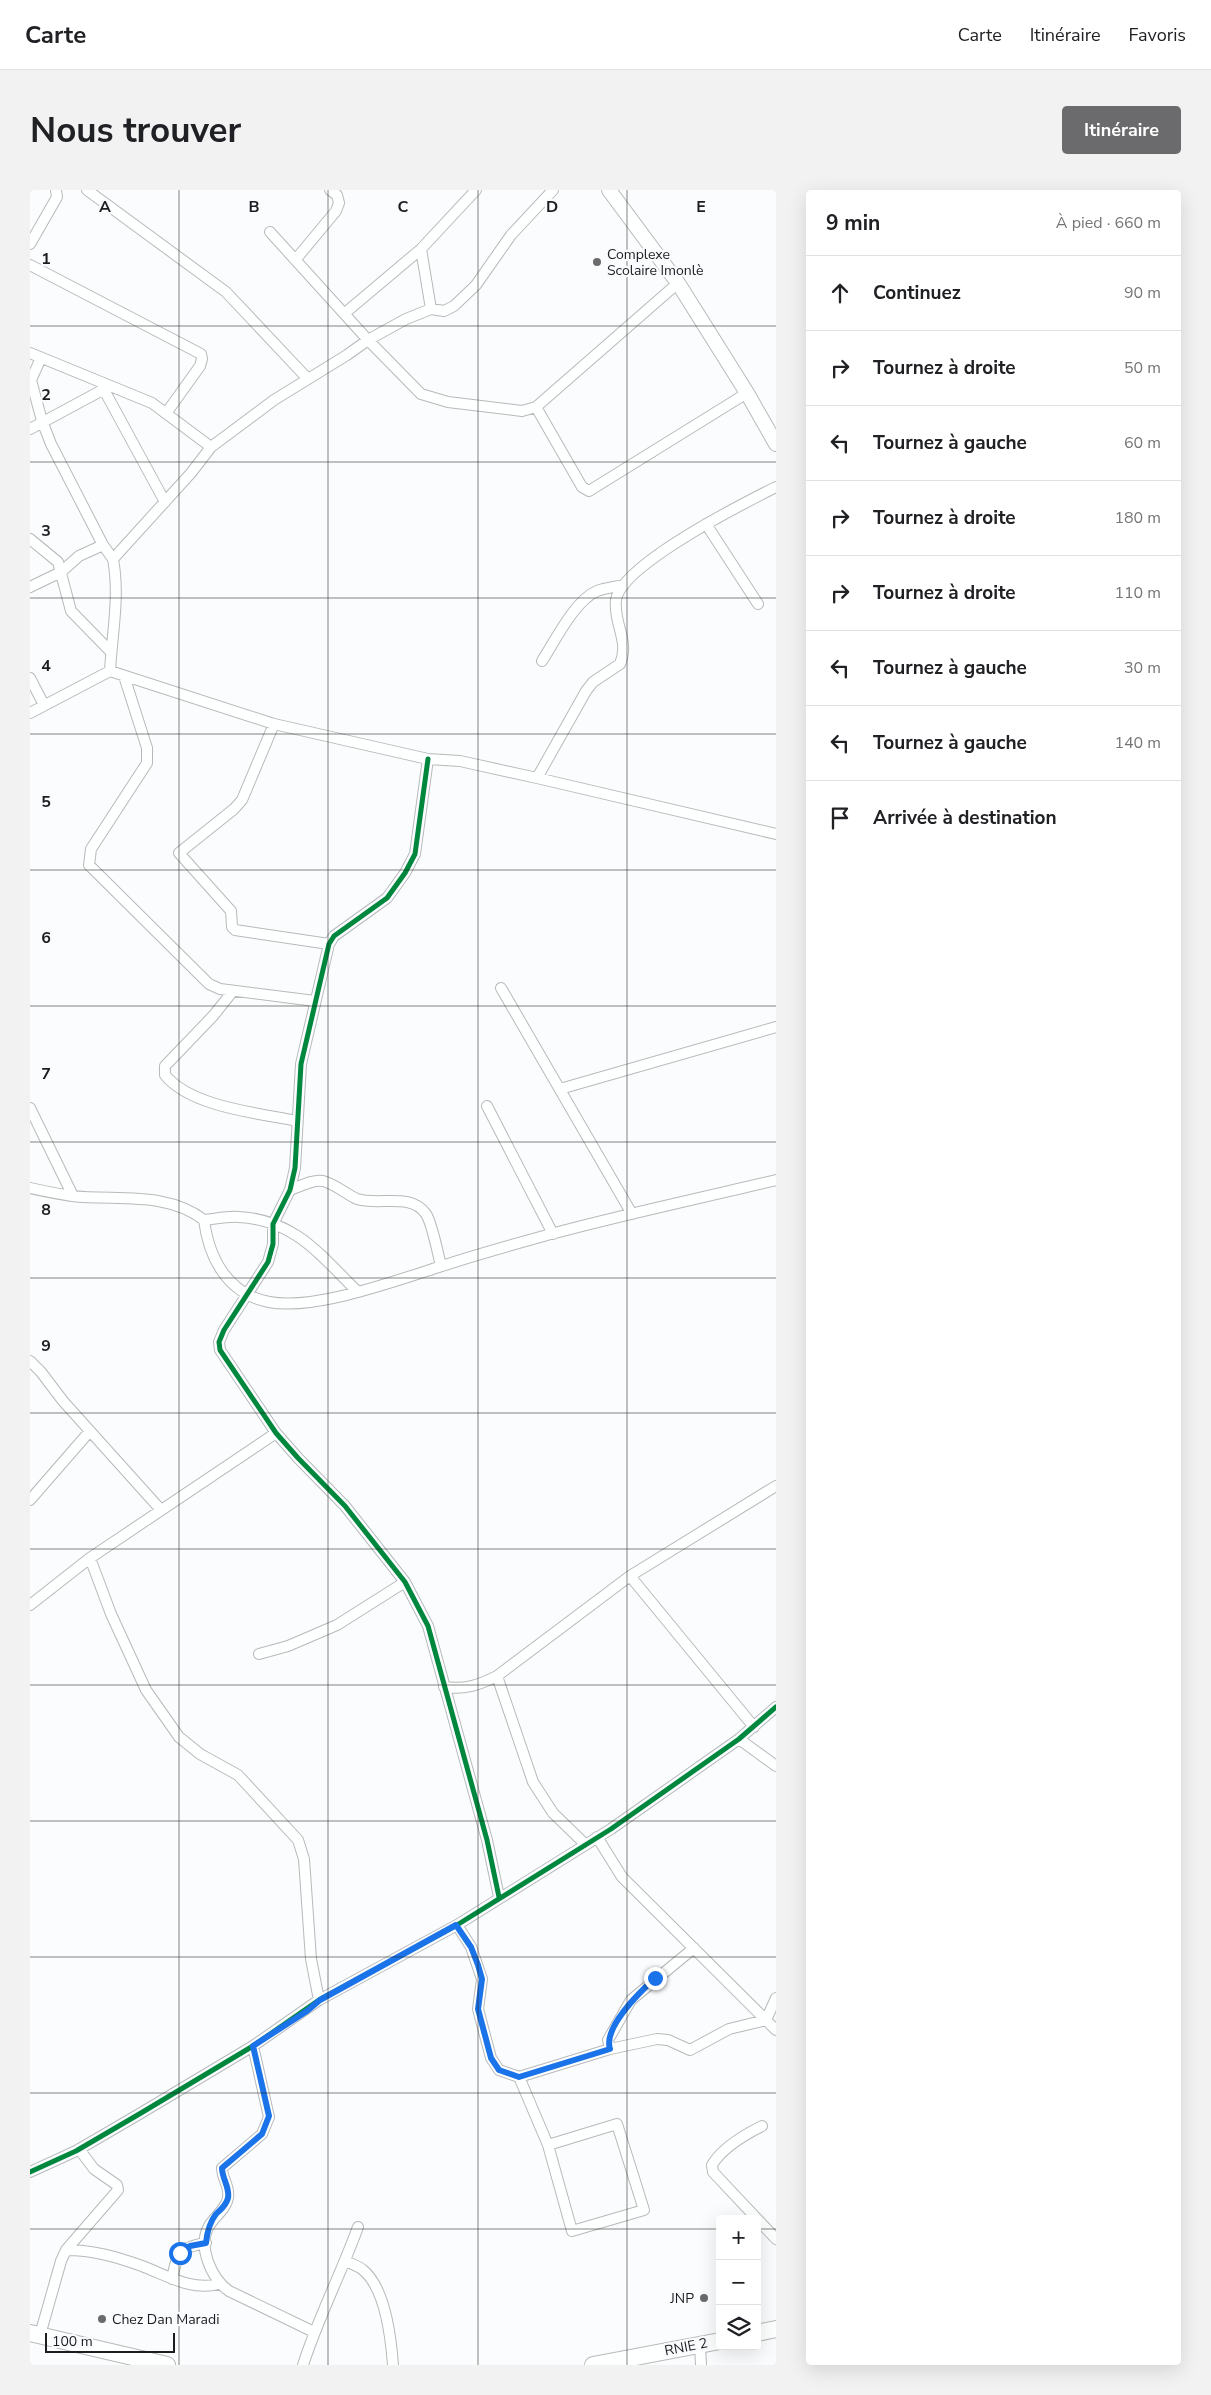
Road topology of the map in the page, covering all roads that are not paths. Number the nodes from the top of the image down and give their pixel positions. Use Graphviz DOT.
graph roads {
  1 [pos="56,190"];
  2 [pos="87,190"];
  3 [pos="330,190"];
  4 [pos="476,190"];
  5 [pos="553,190"];
  6 [pos="609,190"];
  7 [pos="270,232"];
  8 [pos="30,244"];
  9 [pos="420,249"];
  10 [pos="296,259"];
  11 [pos="30,265"];
  12 [pos="678,283"];
  13 [pos="431,309"];
  14 [pos="346,313"];
  15 [pos="368,340"];
  16 [pos="30,353"];
  17 [pos="41,358"];
  18 [pos="306,378"];
  19 [pos="107,387"];
  20 [pos="747,393"];
  21 [pos="536,407"];
  22 [pos="167,412"];
  23 [pos="42,421"];
  24 [pos="30,429"];
  25 [pos="776,444"];
  26 [pos="211,447"];
  27 [pos="776,486"];
  28 [pos="165,502"];
  29 [pos="706,524"];
  30 [pos="30,539"];
  31 [pos="103,544"];
  32 [pos="113,559"];
  33 [pos="61,572"];
  34 [pos="624,585"];
  35 [pos="30,587"];
  36 [pos="758,604"];
  37 [pos="111,652"];
  38 [pos="542,661"];
  39 [pos="110,671"];
  40 [pos="124,676"];
  41 [pos="30,678"];
  42 [pos="44,704"];
  43 [pos="30,713"];
  44 [pos="274,724"];
  45 [pos="428,759"];
  46 [pos="537,778"];
  47 [pos="776,834"];
  48 [pos="329,944"];
  49 [pos="501,988"];
  50 [pos="233,991"];
  51 [pos="315,1001"];
  52 [pos="776,1027"];
  53 [pos="560,1089"];
  54 [pos="486,1106"];
  55 [pos="30,1108"];
  56 [pos="297,1121"];
  57 [pos="776,1180"];
  58 [pos="30,1188"];
  59 [pos="290,1190"];
  60 [pos="73,1196"];
  61 [pos="632,1214"];
  62 [pos="204,1220"];
  63 [pos="273,1224"];
  64 [pos="553,1234"];
  65 [pos="441,1266"];
  66 [pos="356,1291"];
  67 [pos="247,1296"];
  68 [pos="30,1361"];
  69 [pos="41,1372"];
  70 [pos="30,1377"];
  71 [pos="90,1431"];
  72 [pos="276,1433"];
  73 [pos="776,1486"];
  74 [pos="30,1500"];
  75 [pos="161,1510"];
  76 [pos="90,1558"];
  77 [pos="630,1576"];
  78 [pos="406,1582"];
  79 [pos="30,1605"];
  80 [pos="258,1654"];
  81 [pos="497,1676"];
  82 [pos="444,1687"];
  83 [pos="776,1707"];
  84 [pos="754,1726"];
  85 [pos="739,1739"];
  86 [pos="776,1766"];
  87 [pos="597,1837"];
  88 [pos="585,1844"];
  89 [pos="499,1896"];
  90 [pos="456,1925"];
  91 [pos="694,1948"];
  92 [pos="776,1998"];
  93 [pos="320,2000"];
  94 [pos="766,2020"];
  95 [pos="776,2030"];
  96 [pos="253,2046"];
  97 [pos="610,2049"];
  98 [pos="519,2077"];
  99 [pos="762,2126"];
  100 [pos="548,2145"];
  101 [pos="79,2149"];
  102 [pos="30,2172"];
  103 [pos="358,2227"];
  104 [pos="776,2239"];
  105 [pos="206,2243"];
  106 [pos="66,2250"];
  107 [pos="346,2261"];
  108 [pos="172,2279"];
  109 [pos="219,2284"];
  110 [pos="776,2329"];
  111 [pos="314,2332"];
  112 [pos="761,2332"];
  113 [pos="35,2334"];
  114 [pos="716,2342"];
  115 [pos="700,2344"];
  116 [pos="625,2362"];
  117 [pos="156,2364"];
  118 [pos="303,2365"];
  119 [pos="393,2365"];
  120 [pos="593,2365"];
  121 [pos="700,2365"];
  1 -- 8 [label="street"];
  2 -- 18 [label="street"];
  3 -- 10 [label="street"];
  4 -- 9 [label="street"];
  5 -- 13 [label="street"];
  6 -- 12 [label="main road"];
  7 -- 10 [label="street"];
  9 -- 13 [label="street"];
  9 -- 14 [label="street"];
  10 -- 14 [label="street"];
  11 -- 22 [label="street"];
  12 -- 20 [label="main road"];
  12 -- 21 [label="street"];
  13 -- 15 [label="street"];
  14 -- 15 [label="street"];
  15 -- 18 [label="street"];
  15 -- 21 [label="street"];
  16 -- 17 [label="street"];
  17 -- 19 [label="street"];
  17 -- 23 [label="street"];
  18 -- 26 [label="street"];
  19 -- 22 [label="street"];
  19 -- 23 [label="street"];
  19 -- 28 [label="street"];
  20 -- 21 [label="street"];
  20 -- 25 [label="main road"];
  22 -- 26 [label="street"];
  23 -- 24 [label="street"];
  23 -- 31 [label="street"];
  26 -- 28 [label="street"];
  27 -- 29 [label="street"];
  28 -- 32 [label="street"];
  29 -- 34 [label="street"];
  29 -- 36 [label="street"];
  30 -- 33 [label="street"];
  31 -- 32 [label="street"];
  31 -- 33 [label="street"];
  32 -- 37 [label="street"];
  33 -- 35 [label="street"];
  33 -- 37 [label="street"];
  34 -- 38 [label="street"];
  34 -- 46 [label="street"];
  37 -- 39 [label="street"];
  39 -- 40 [label="street"];
  39 -- 42 [label="street"];
  40 -- 44 [label="street"];
  40 -- 50 [label="street"];
  41 -- 42 [label="street"];
  42 -- 43 [label="street"];
  44 -- 45 [label="street"];
  44 -- 48 [label="street"];
  45 -- 46 [label="street"];
  45 -- 48 [label="street"];
  46 -- 47 [label="street"];
  48 -- 51 [label="street"];
  49 -- 53 [label="street"];
  50 -- 51 [label="street"];
  50 -- 56 [label="street"];
  51 -- 56 [label="street"];
  52 -- 53 [label="street"];
  53 -- 61 [label="street"];
  54 -- 64 [label="street"];
  55 -- 60 [label="street"];
  56 -- 59 [label="street"];
  57 -- 61 [label="street"];
  58 -- 60 [label="street"];
  59 -- 63 [label="street"];
  59 -- 65 [label="street"];
  60 -- 62 [label="street"];
  61 -- 64 [label="street"];
  62 -- 63 [label="street"];
  62 -- 67 [label="street"];
  63 -- 66 [label="street"];
  63 -- 67 [label="street"];
  64 -- 65 [label="street"];
  65 -- 66 [label="street"];
  66 -- 67 [label="street"];
  67 -- 72 [label="street"];
  68 -- 69 [label="street"];
  69 -- 70 [label="street"];
  69 -- 71 [label="street"];
  71 -- 74 [label="street"];
  71 -- 75 [label="street"];
  72 -- 75 [label="street"];
  72 -- 78 [label="street"];
  73 -- 77 [label="street"];
  75 -- 76 [label="street"];
  76 -- 79 [label="street"];
  76 -- 93 [label="street"];
  77 -- 81 [label="street"];
  77 -- 84 [label="street"];
  78 -- 80 [label="street"];
  78 -- 82 [label="street"];
  81 -- 82 [label="street"];
  81 -- 88 [label="street"];
  82 -- 89 [label="street"];
  83 -- 84 [label="street"];
  84 -- 85 [label="street"];
  85 -- 86 [label="street"];
  85 -- 87 [label="street"];
  87 -- 88 [label="street"];
  87 -- 91 [label="street"];
  88 -- 89 [label="street"];
  89 -- 90 [label="street"];
  90 -- 93 [label="street"];
  90 -- 98 [label="street"];
  91 -- 94 [label="street"];
  91 -- 97 [label="street"];
  92 -- 94 [label="street"];
  93 -- 96 [label="street"];
  94 -- 95 [label="street"];
  94 -- 97 [label="street"];
  96 -- 101 [label="street"];
  96 -- 105 [label="street"];
  97 -- 98 [label="street"];
  98 -- 100 [label="street"];
  99 -- 104 [label="street"];
  100 -- 100 [label="street"];
  101 -- 102 [label="street"];
  101 -- 106 [label="street"];
  103 -- 107 [label="street"];
  105 -- 108 [label="street"];
  105 -- 109 [label="street"];
  106 -- 108 [label="street"];
  106 -- 113 [label="street"];
  107 -- 111 [label="street"];
  107 -- 119 [label="street"];
  108 -- 109 [label="street"];
  109 -- 111 [label="street"];
  110 -- 112 [label="highway"];
  111 -- 118 [label="street"];
  113 -- 117 [label="highway"];
  114 -- 115 [label="highway, RNIE 2 / RNIE 2"];
  115 -- 116 [label="highway, RNIE 2 / RNIE 2"];
  115 -- 121 [label="street"];
  116 -- 120 [label="highway, RNIE 2 / RNIE 2"];
}
